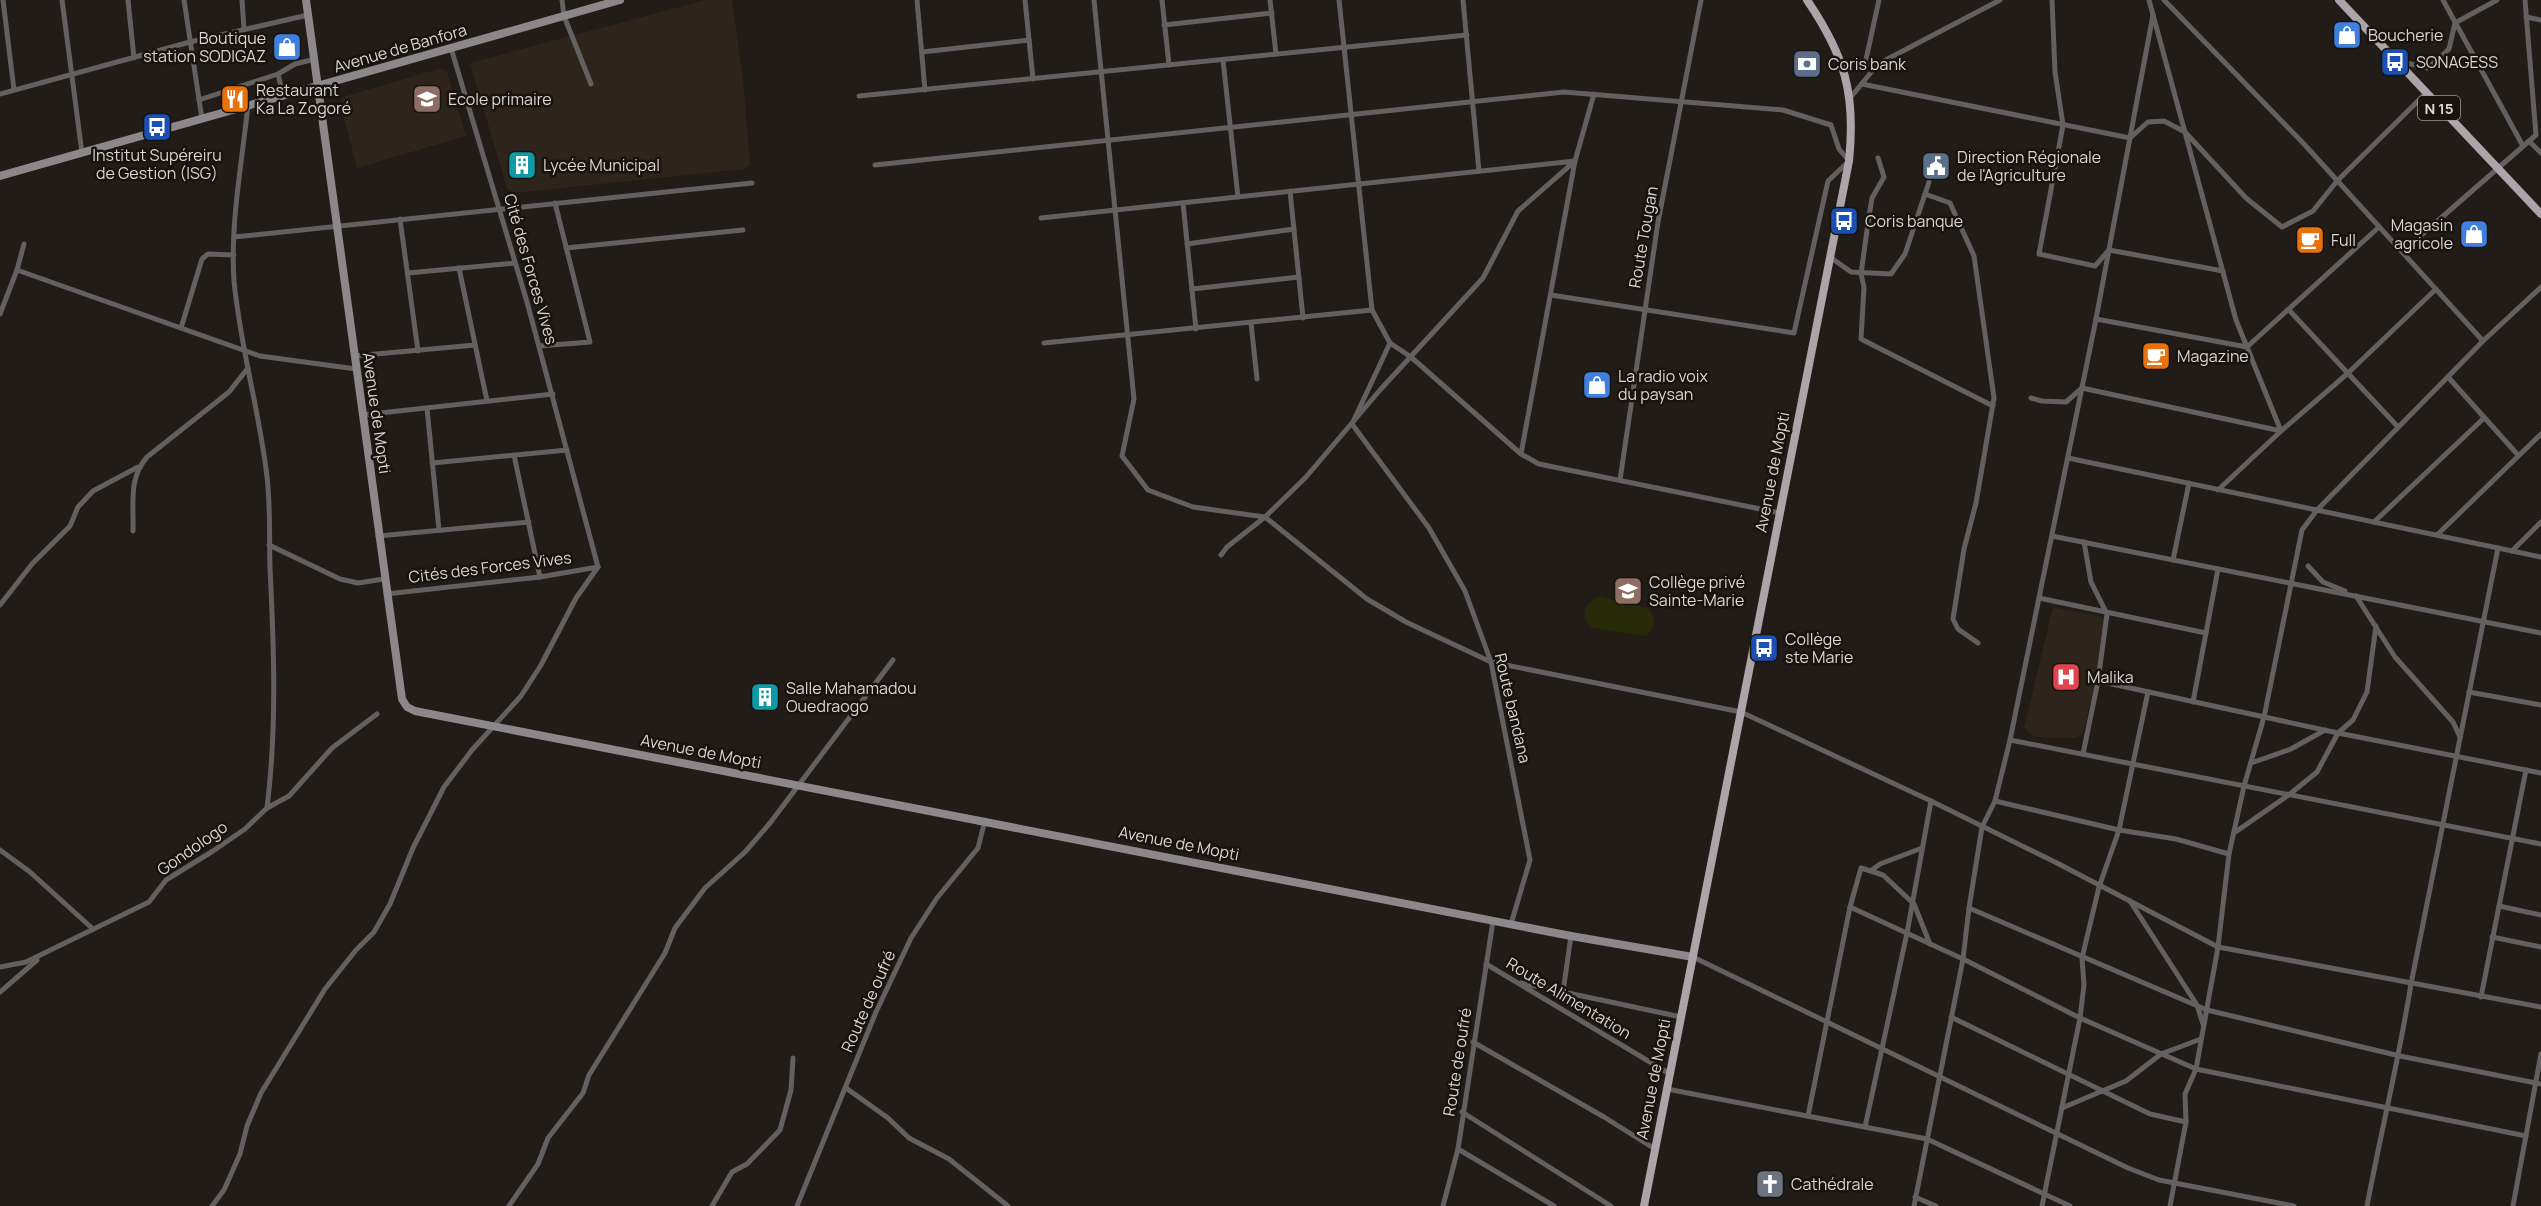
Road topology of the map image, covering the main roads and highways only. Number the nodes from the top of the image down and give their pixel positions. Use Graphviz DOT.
graph roads {
  1 [pos="1807,0"];
  2 [pos="2339,0"];
  3 [pos="2541,214"];
  4 [pos="1644,1206"];
  1 -- 4 [label="main road, Avenue de Mopti"];
  2 -- 3 [label="main road, N 15"];
}
